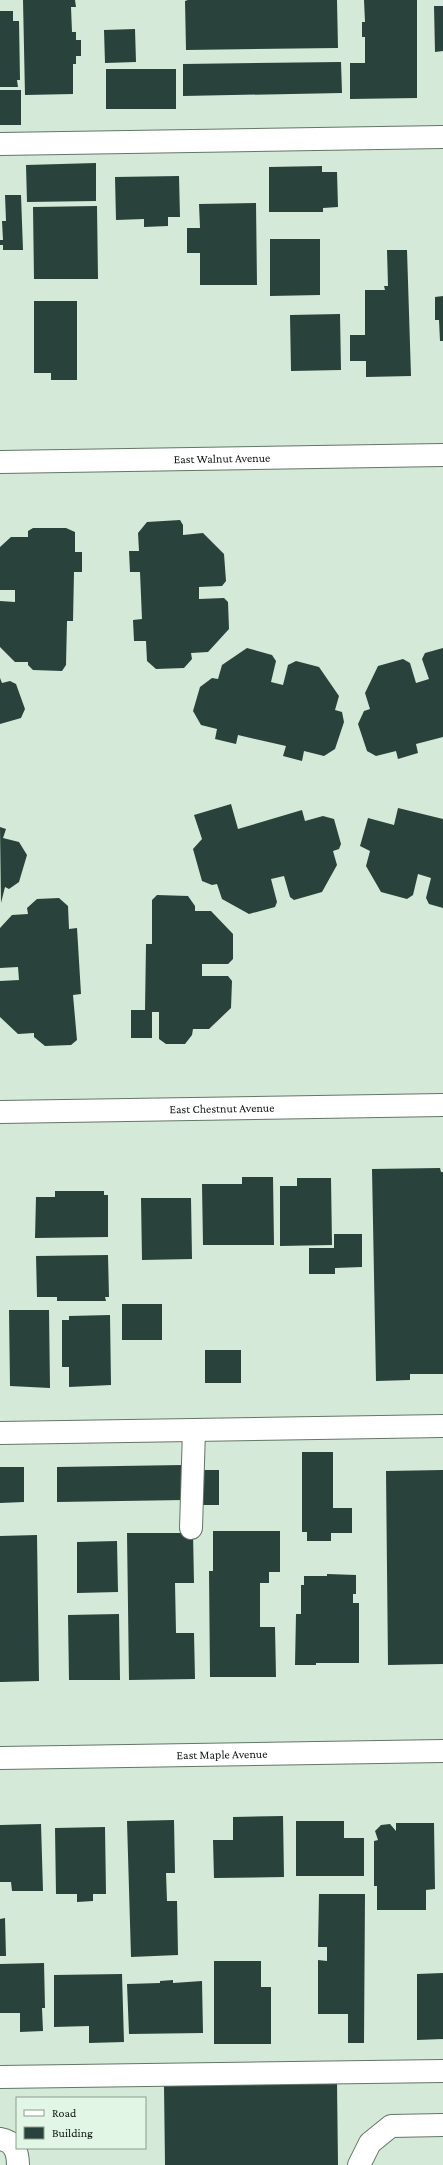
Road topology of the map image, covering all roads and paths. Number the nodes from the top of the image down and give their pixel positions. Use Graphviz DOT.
graph roads {
  1 [pos="443,137"];
  2 [pos="0,144"];
  3 [pos="443,455"];
  4 [pos="0,462"];
  5 [pos="443,1105"];
  6 [pos="0,1112"];
  7 [pos="443,1426"];
  8 [pos="194,1430"];
  9 [pos="0,1433"];
  10 [pos="191,1528"];
  11 [pos="443,1751"];
  12 [pos="0,1758"];
  13 [pos="443,2071"];
  14 [pos="0,2077"];
  15 [pos="443,2125"];
  16 [pos="0,2139"];
  17 [pos="18,2165"];
  18 [pos="359,2165"];
  1 -- 2 [label="street"];
  3 -- 4 [label="street, East Walnut Avenue"];
  5 -- 6 [label="street, East Chestnut Avenue"];
  7 -- 8 [label="street"];
  8 -- 9 [label="street"];
  8 -- 10 [label="street"];
  11 -- 12 [label="street, East Maple Avenue"];
  13 -- 14 [label="street"];
  15 -- 18 [label="street"];
  16 -- 17 [label="street"];
}
